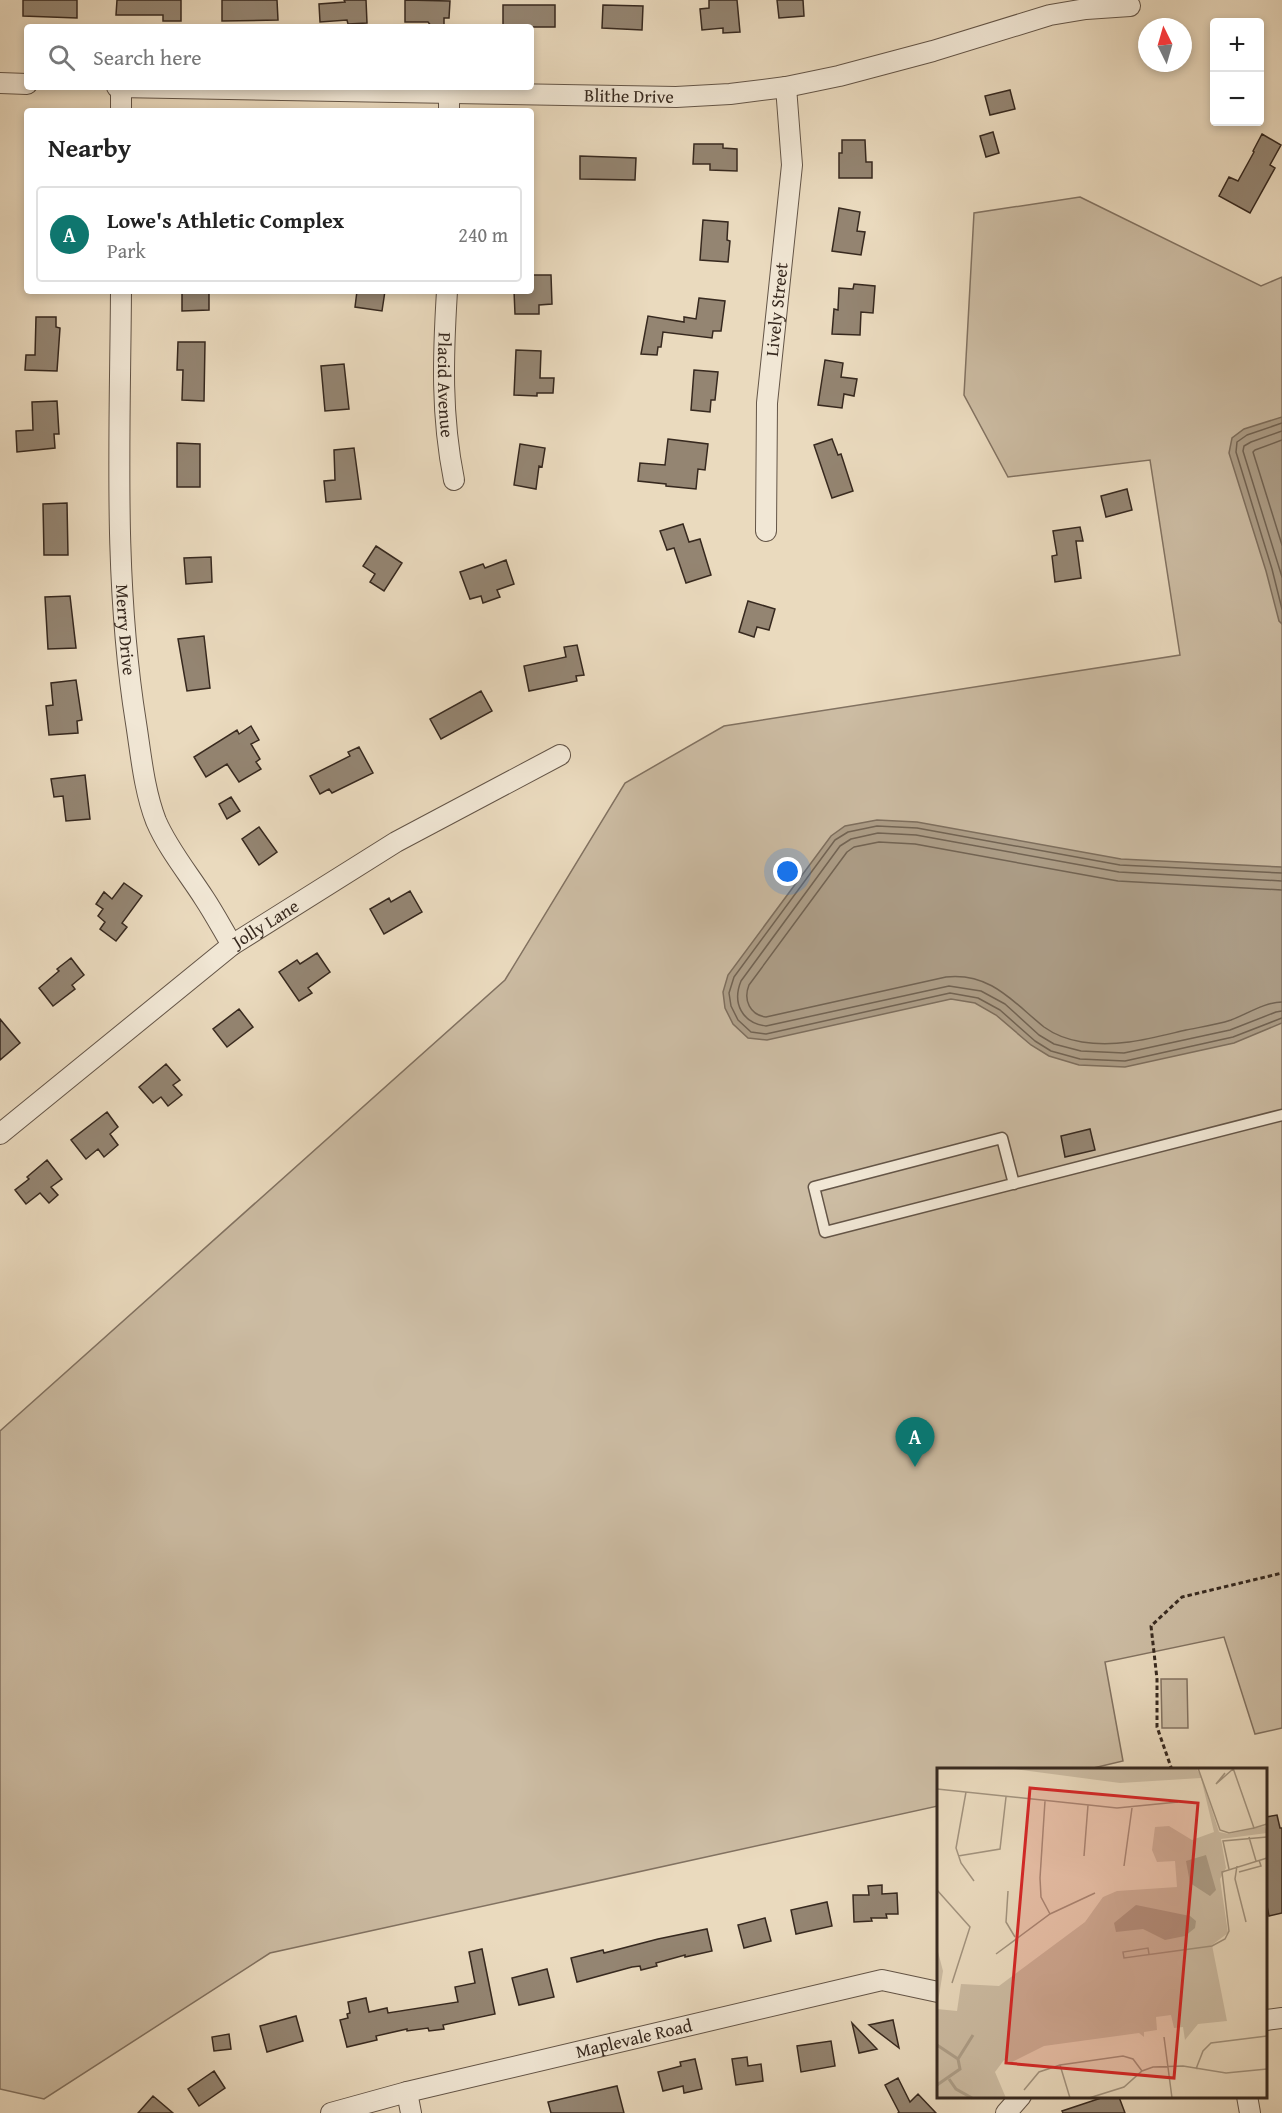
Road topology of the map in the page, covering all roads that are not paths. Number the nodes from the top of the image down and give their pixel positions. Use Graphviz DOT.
graph roads {
  1 [pos="1130,6"];
  2 [pos="0,83"];
  3 [pos="24,84"];
  4 [pos="786,87"];
  5 [pos="119,90"];
  6 [pos="185,90"];
  7 [pos="449,102"];
  8 [pos="122,108"];
  9 [pos="121,294"];
  10 [pos="447,294"];
  11 [pos="454,480"];
  12 [pos="766,531"];
  13 [pos="560,755"];
  14 [pos="232,945"];
  15 [pos="1282,1115"];
  16 [pos="0,1134"];
  17 [pos="1014,1184"];
  18 [pos="937,1992"];
  19 [pos="1282,2018"];
  20 [pos="1267,2020"];
  21 [pos="407,2092"];
  22 [pos="1020,2098"];
  23 [pos="1247,2098"];
  24 [pos="331,2113"];
  25 [pos="411,2113"];
  26 [pos="1006,2113"];
  27 [pos="1250,2113"];
  1 -- 4 [label="street, Blithe Drive"];
  2 -- 3 [label="street"];
  4 -- 7 [label="street, Blithe Drive"];
  4 -- 12 [label="street, Lively Street"];
  5 -- 8 [label="street"];
  6 -- 7 [label="street, Blithe Drive"];
  9 -- 14 [label="street, Merry Drive"];
  10 -- 11 [label="street, Placid Avenue"];
  13 -- 14 [label="street, Jolly Lane"];
  14 -- 16 [label="street, Jolly Lane"];
  15 -- 17 [label="lane"];
  17 -- 17 [label="lane"];
  18 -- 21 [label="street, Maplevale Road"];
  19 -- 20 [label="street"];
  21 -- 24 [label="street, Maplevale Road"];
  21 -- 25 [label="street"];
  22 -- 26 [label="street"];
  23 -- 27 [label="street"];
}
